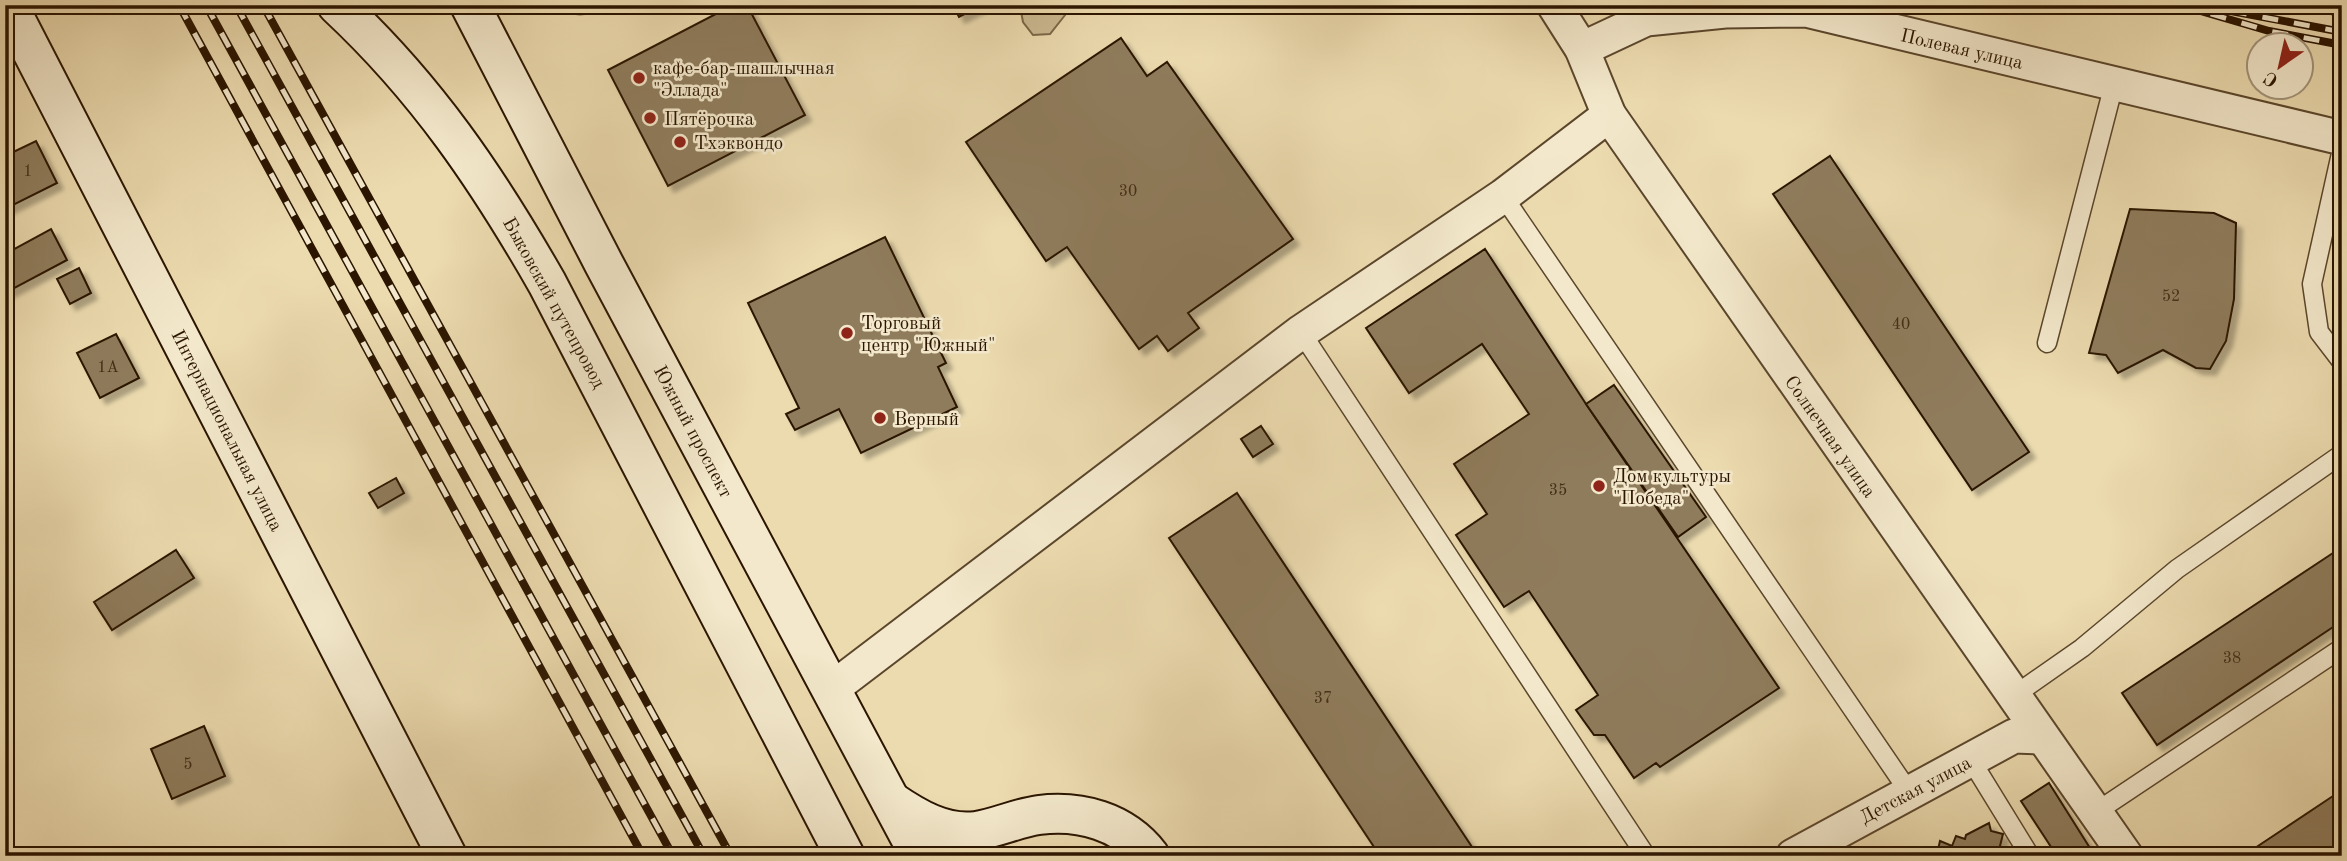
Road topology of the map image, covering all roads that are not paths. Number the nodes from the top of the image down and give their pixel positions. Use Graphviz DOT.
graph roads {
  1 [pos="8,5"];
  2 [pos="337,5"];
  3 [pos="470,5"];
  4 [pos="1554,5"];
  5 [pos="1582,49"];
  6 [pos="2114,84"];
  7 [pos="1609,115"];
  8 [pos="2342,138"];
  9 [pos="2342,149"];
  10 [pos="1503,196"];
  11 [pos="1301,332"];
  12 [pos="2047,343"];
  13 [pos="2342,362"];
  14 [pos="2342,454"];
  15 [pos="2342,648"];
  16 [pos="833,688"];
  17 [pos="2012,697"];
  18 [pos="2041,737"];
  19 [pos="1971,760"];
  20 [pos="1909,792"];
  21 [pos="891,801"];
  22 [pos="2096,812"];
  23 [pos="1007,822"];
  24 [pos="447,856"];
  25 [pos="845,856"];
  26 [pos="920,856"];
  27 [pos="980,856"];
  28 [pos="1150,856"];
  29 [pos="1646,856"];
  30 [pos="1793,856"];
  31 [pos="2030,856"];
  32 [pos="2126,856"];
  1 -- 24 [label="main road, Интернациональная улица"];
  2 -- 25 [label="main road, Быковский путепровод"];
  3 -- 16 [label="main road, Южный проспект"];
  4 -- 5 [label="street, Солнечная улица"];
  5 -- 6 [label="street, Полевая улица"];
  5 -- 7 [label="street, Солнечная улица"];
  6 -- 8 [label="street, Полевая улица"];
  6 -- 12 [label="lane"];
  7 -- 10 [label="street"];
  7 -- 17 [label="street, Солнечная улица"];
  9 -- 13 [label="lane"];
  10 -- 11 [label="street"];
  10 -- 20 [label="lane"];
  11 -- 16 [label="street"];
  11 -- 29 [label="lane"];
  14 -- 17 [label="lane"];
  15 -- 22 [label="lane"];
  16 -- 21 [label="main road, Южный проспект"];
  17 -- 18 [label="street, Солнечная улица"];
  18 -- 19 [label="street, Детская улица"];
  18 -- 22 [label="street, Солнечная улица"];
  19 -- 20 [label="street, Детская улица"];
  19 -- 31 [label="lane"];
  20 -- 30 [label="street, Детская улица"];
  21 -- 23 [label="main road"];
  21 -- 26 [label="main road, Южный проспект"];
  22 -- 32 [label="street, Солнечная улица"];
  23 -- 27 [label="main road"];
  23 -- 28 [label="main road"];
}
